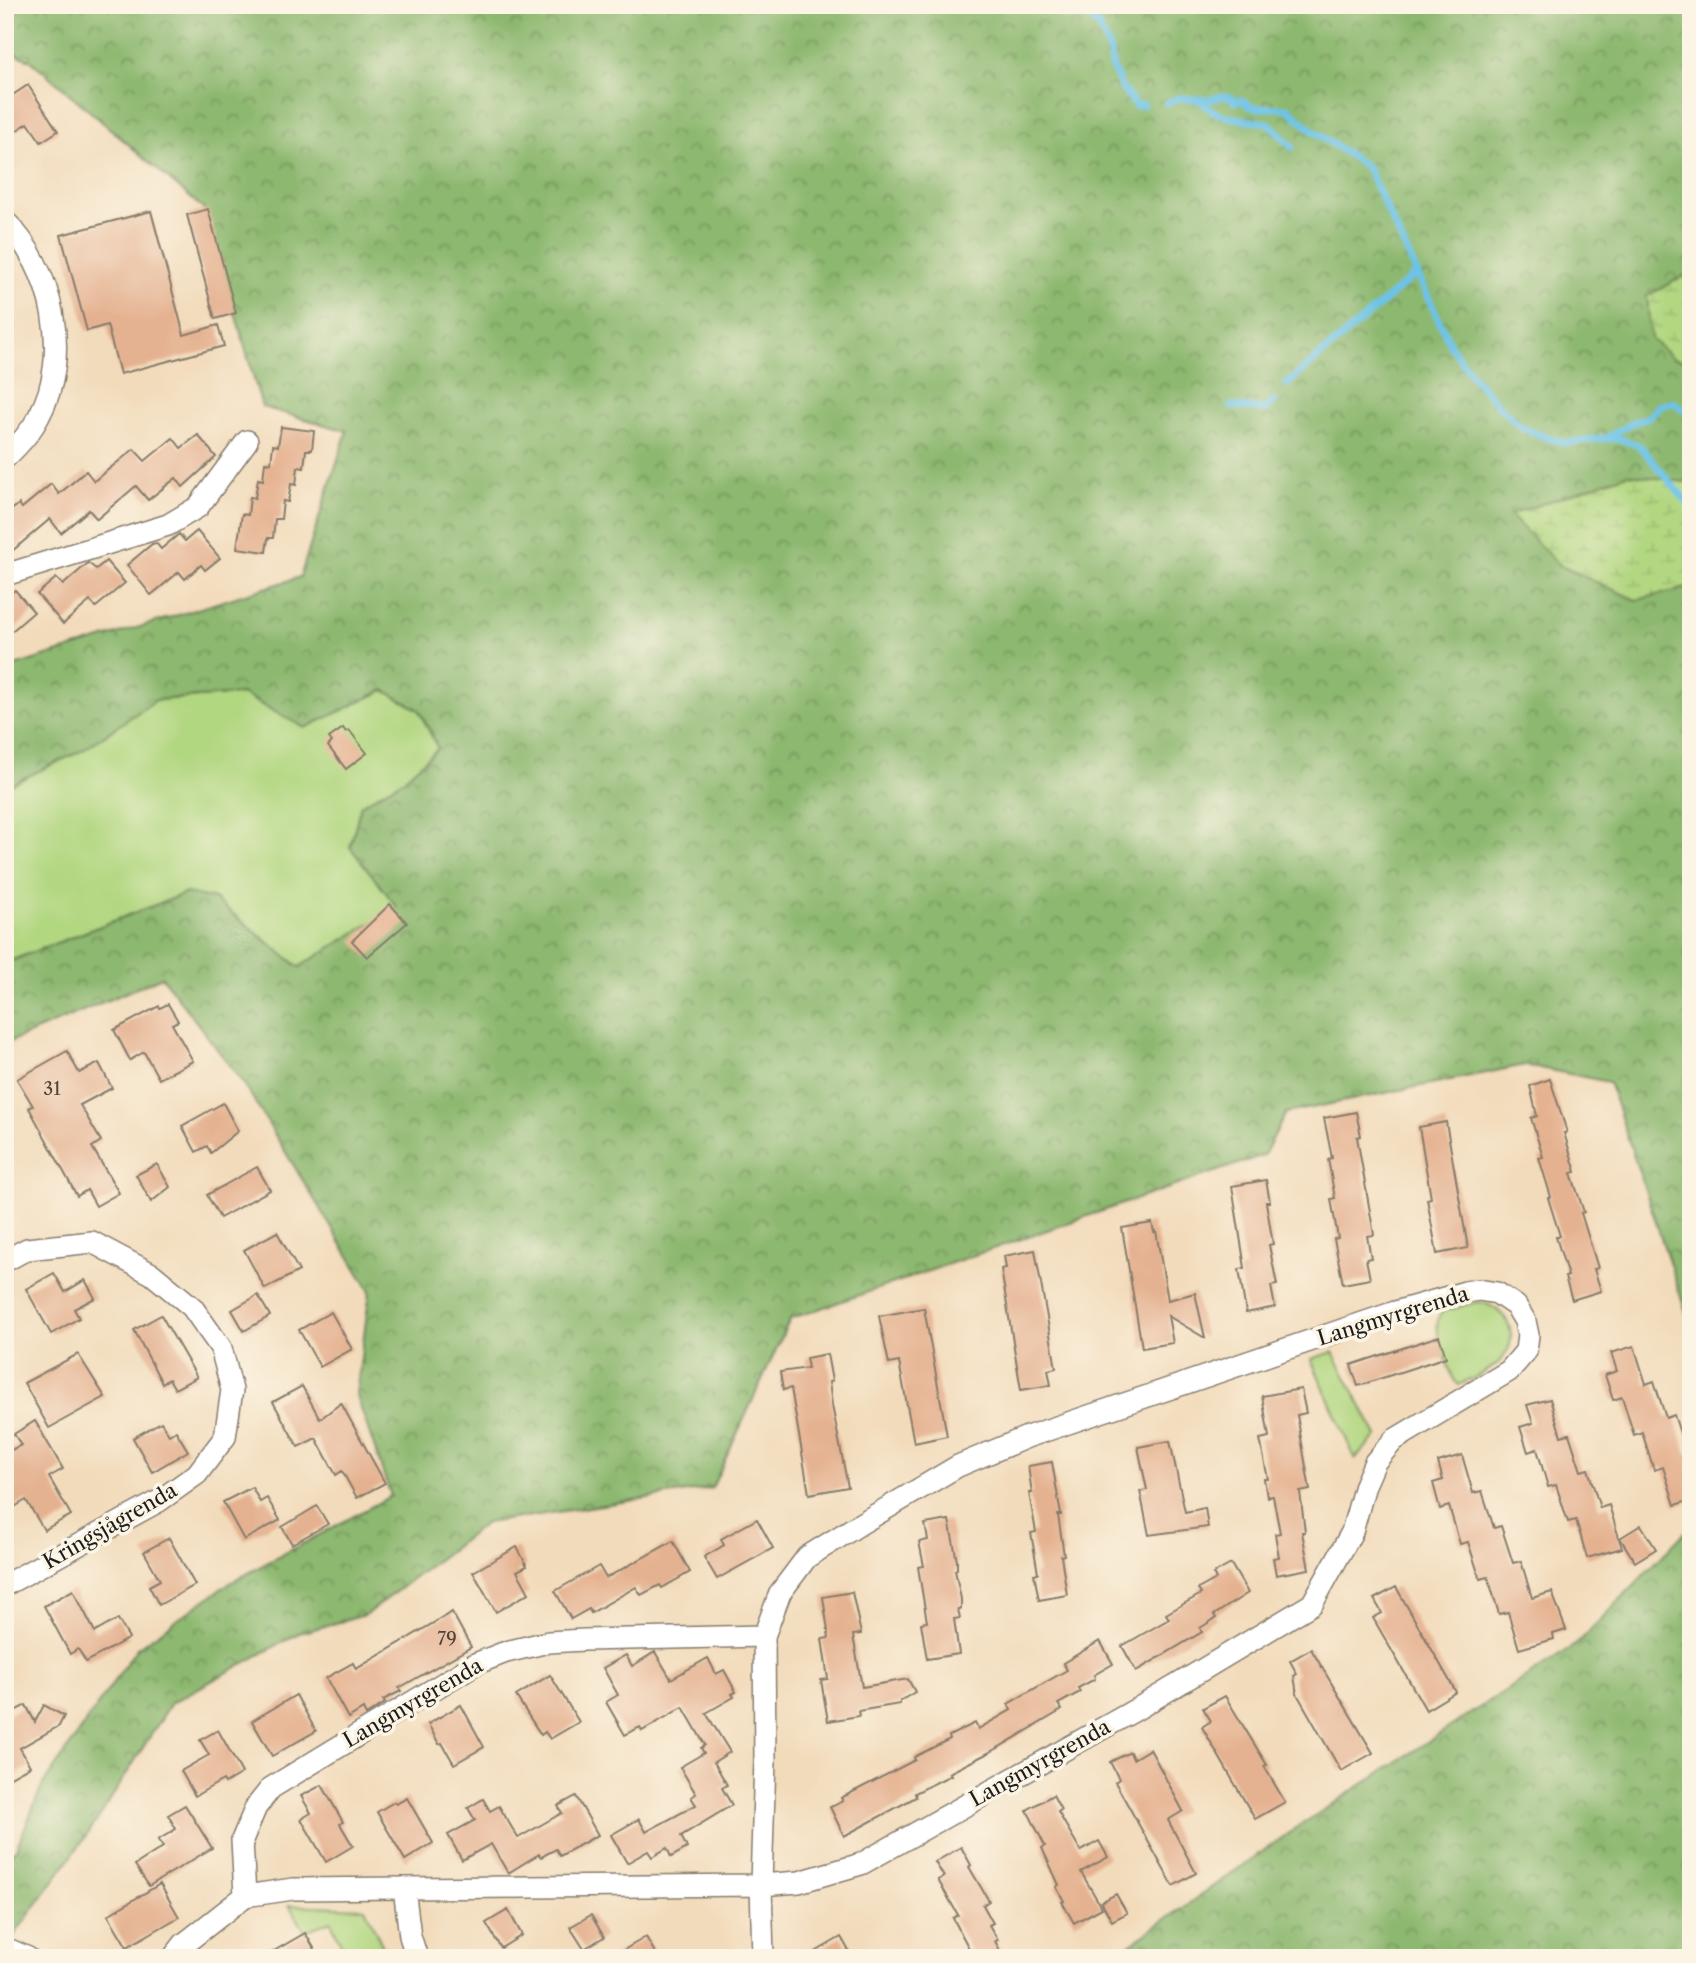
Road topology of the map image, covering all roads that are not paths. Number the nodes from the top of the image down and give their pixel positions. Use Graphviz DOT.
graph roads {
  1 [pos="5,221"];
  2 [pos="247,441"];
  3 [pos="5,458"];
  4 [pos="5,575"];
  5 [pos="5,1261"];
  6 [pos="5,1585"];
  7 [pos="764,1636"];
  8 [pos="761,1885"];
  9 [pos="404,1888"];
  10 [pos="245,1896"];
  11 [pos="5,1948"];
  12 [pos="28,1958"];
  13 [pos="173,1958"];
  14 [pos="417,1958"];
  15 [pos="763,1958"];
  1 -- 3 [label="street"];
  2 -- 4 [label="street"];
  5 -- 6 [label="street, Kringsjågrenda"];
  7 -- 8 [label="street, Langmyrgrenda"];
  7 -- 8 [label="street, Langmyrgrenda"];
  7 -- 10 [label="street, Langmyrgrenda"];
  8 -- 9 [label="street, Langmyrgrenda"];
  8 -- 15 [label="street, Langmyrgrenda"];
  9 -- 10 [label="street, Langmyrgrenda"];
  9 -- 14 [label="street"];
  10 -- 13 [label="street, Langmyrgrenda"];
  11 -- 12 [label="street"];
}
